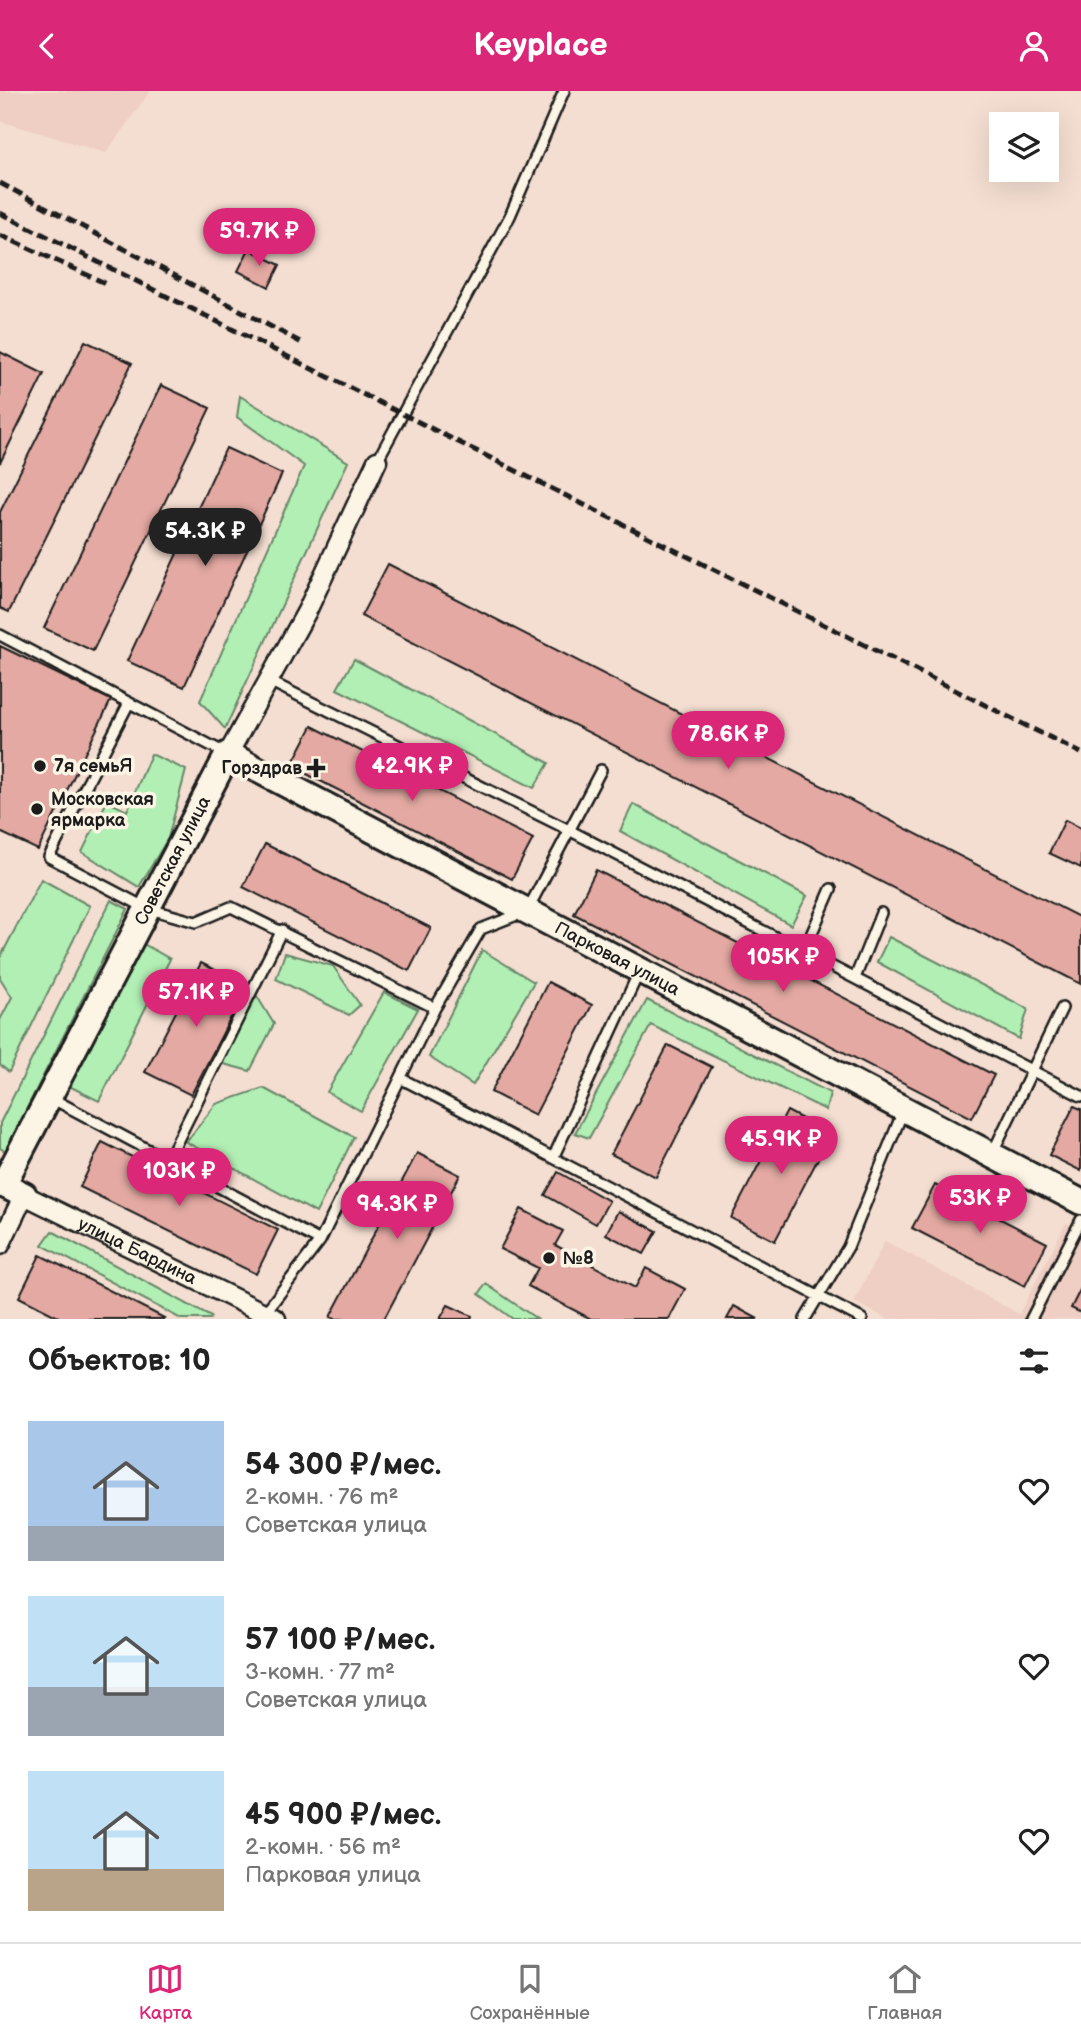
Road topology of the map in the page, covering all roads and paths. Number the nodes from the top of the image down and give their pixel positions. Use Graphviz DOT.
graph roads {
  1 [pos="564,91"];
  2 [pos="377,461"];
  3 [pos="0,635"];
  4 [pos="269,681"];
  5 [pos="129,703"];
  6 [pos="228,754"];
  7 [pos="601,769"];
  8 [pos="567,829"];
  9 [pos="831,889"];
  10 [pos="146,908"];
  11 [pos="527,911"];
  12 [pos="881,913"];
  13 [pos="282,930"];
  14 [pos="804,951"];
  15 [pos="640,971"];
  16 [pos="855,978"];
  17 [pos="435,1009"];
  18 [pos="1062,1009"];
  19 [pos="1032,1071"];
  20 [pos="402,1079"];
  21 [pos="1081,1096"];
  22 [pos="49,1097"];
  23 [pos="904,1109"];
  24 [pos="991,1155"];
  25 [pos="554,1158"];
  26 [pos="168,1160"];
  27 [pos="9,1188"];
  28 [pos="1081,1202"];
  29 [pos="1081,1220"];
  30 [pos="320,1241"];
  31 [pos="0,1245"];
  32 [pos="817,1295"];
  33 [pos="268,1317"];
  34 [pos="805,1319"];
  35 [pos="862,1319"];
  36 [pos="1031,1319"];
  1 -- 2 [label="lane"];
  2 -- 4 [label="street, Советская улица"];
  3 -- 5 [label="lane"];
  4 -- 6 [label="street, Советская улица"];
  4 -- 8 [label="lane"];
  5 -- 6 [label="lane"];
  5 -- 10 [label="lane"];
  6 -- 10 [label="street, Советская улица"];
  6 -- 11 [label="street, Парковая улица"];
  7 -- 8 [label="lane"];
  8 -- 11 [label="lane"];
  8 -- 14 [label="lane"];
  9 -- 14 [label="lane"];
  10 -- 13 [label="lane"];
  10 -- 22 [label="street, Советская улица"];
  11 -- 15 [label="street, Парковая улица"];
  11 -- 17 [label="lane"];
  12 -- 16 [label="lane"];
  13 -- 17 [label="lane"];
  13 -- 26 [label="lane"];
  14 -- 16 [label="lane"];
  15 -- 23 [label="street, Парковая улица"];
  15 -- 25 [label="lane"];
  16 -- 19 [label="lane"];
  17 -- 20 [label="lane"];
  18 -- 19 [label="lane"];
  19 -- 21 [label="lane"];
  19 -- 24 [label="lane"];
  20 -- 25 [label="lane"];
  20 -- 30 [label="lane"];
  22 -- 26 [label="lane"];
  22 -- 27 [label="street, Советская улица"];
  23 -- 24 [label="street, Парковая улица"];
  23 -- 32 [label="lane"];
  24 -- 28 [label="street, Парковая улица"];
  25 -- 32 [label="lane"];
  26 -- 30 [label="lane"];
  27 -- 31 [label="street, Советская улица"];
  27 -- 33 [label="street, улица Бардина"];
  29 -- 36 [label="lane"];
  30 -- 33 [label="lane"];
  32 -- 34 [label="lane"];
  32 -- 35 [label="lane"];
}
